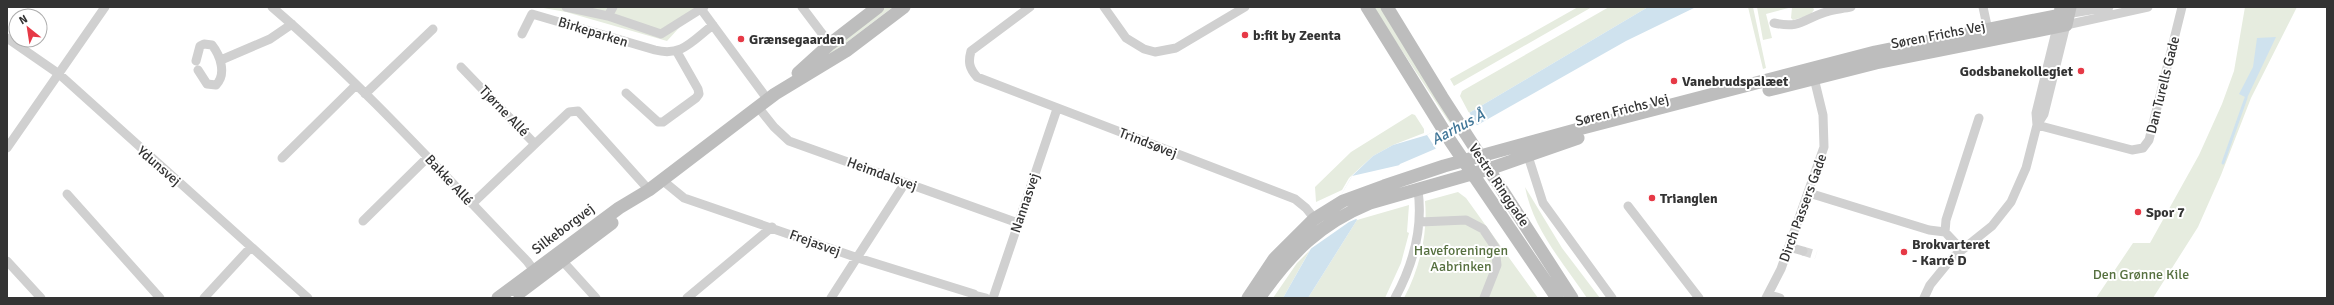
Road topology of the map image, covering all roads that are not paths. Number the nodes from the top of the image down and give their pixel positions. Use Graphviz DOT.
graph roads {
  1 [pos="105,7"];
  2 [pos="272,7"];
  3 [pos="566,7"];
  4 [pos="613,7"];
  5 [pos="802,7"];
  6 [pos="878,7"];
  7 [pos="904,7"];
  8 [pos="1030,7"];
  9 [pos="1104,7"];
  10 [pos="1245,7"];
  11 [pos="1367,7"];
  12 [pos="1387,7"];
  13 [pos="1851,7"];
  14 [pos="1983,7"];
  15 [pos="2109,7"];
  16 [pos="2148,7"];
  17 [pos="2182,7"];
  18 [pos="703,8"];
  19 [pos="608,16"];
  20 [pos="2064,16"];
  21 [pos="1774,23"];
  22 [pos="292,24"];
  23 [pos="713,25"];
  24 [pos="433,29"];
  25 [pos="522,34"];
  26 [pos="1989,34"];
  27 [pos="7,38"];
  28 [pos="830,44"];
  29 [pos="677,52"];
  30 [pos="220,60"];
  31 [pos="461,67"];
  32 [pos="59,74"];
  33 [pos="1813,74"];
  34 [pos="356,85"];
  35 [pos="626,93"];
  36 [pos="365,94"];
  37 [pos="767,100"];
  38 [pos="1057,109"];
  39 [pos="1979,118"];
  40 [pos="2037,125"];
  41 [pos="535,144"];
  42 [pos="7,148"];
  43 [pos="1528,156"];
  44 [pos="428,157"];
  45 [pos="1481,157"];
  46 [pos="282,158"];
  47 [pos="1464,161"];
  48 [pos="1489,169"];
  49 [pos="1472,174"];
  50 [pos="662,180"];
  51 [pos="905,183"];
  52 [pos="649,190"];
  53 [pos="1418,190"];
  54 [pos="1809,192"];
  55 [pos="67,194"];
  56 [pos="472,204"];
  57 [pos="1628,206"];
  58 [pos="363,221"];
  59 [pos="1420,222"];
  60 [pos="1018,223"];
  61 [pos="1318,224"];
  62 [pos="772,227"];
  63 [pos="1945,232"];
  64 [pos="251,247"];
  65 [pos="1789,247"];
  66 [pos="1961,249"];
  67 [pos="1803,251"];
  68 [pos="559,258"];
  69 [pos="858,258"];
  70 [pos="7,261"];
  71 [pos="537,274"];
  72 [pos="979,296"];
  73 [pos="1768,296"];
  74 [pos="1487,297"];
  75 [pos="41,298"];
  76 [pos="160,298"];
  77 [pos="204,298"];
  78 [pos="308,298"];
  79 [pos="498,298"];
  80 [pos="512,298"];
  81 [pos="596,298"];
  82 [pos="687,298"];
  83 [pos="831,298"];
  84 [pos="993,298"];
  85 [pos="1248,298"];
  86 [pos="1259,298"];
  87 [pos="1395,298"];
  88 [pos="1557,298"];
  89 [pos="1572,298"];
  90 [pos="1612,298"];
  91 [pos="1699,298"];
  92 [pos="1780,298"];
  93 [pos="1924,298"];
  1 -- 32 [label="street"];
  2 -- 22 [label="street, Bakke Allé"];
  3 -- 19 [label="street"];
  4 -- 19 [label="street"];
  5 -- 28 [label="street"];
  6 -- 28 [label="street, Silkeborgvej"];
  7 -- 37 [label="street, Silkeborgvej"];
  8 -- 38 [label="street, Trindsøvej"];
  9 -- 10 [label="street"];
  11 -- 47 [label="street, Vestre Ringgade"];
  12 -- 45 [label="street, Vestre Ringgade"];
  13 -- 21 [label="street"];
  14 -- 26 [label="street"];
  15 -- 20 [label="street, Søren Frichs Vej"];
  16 -- 20 [label="street, Søren Frichs Vej"];
  17 -- 40 [label="street, Dan Turells Gade"];
  18 -- 19 [label="street"];
  18 -- 23 [label="street"];
  20 -- 26 [label="street, Søren Frichs Vej"];
  20 -- 40 [label="street"];
  22 -- 30 [label="street"];
  22 -- 34 [label="street, Bakke Allé"];
  23 -- 29 [label="street"];
  23 -- 37 [label="street"];
  24 -- 36 [label="street"];
  25 -- 29 [label="street, Birkeparken"];
  26 -- 33 [label="street, Søren Frichs Vej"];
  27 -- 32 [label="street, Ydunsvej"];
  28 -- 37 [label="street, Silkeborgvej"];
  29 -- 35 [label="street"];
  30 -- 30 [label="street"];
  31 -- 41 [label="street, Tjørne Allé"];
  32 -- 42 [label="street"];
  32 -- 64 [label="street, Ydunsvej"];
  33 -- 43 [label="street, Søren Frichs Vej"];
  33 -- 45 [label="street, Søren Frichs Vej"];
  33 -- 54 [label="street, Dirch Passers Gade"];
  34 -- 36 [label="street, Bakke Allé"];
  34 -- 46 [label="street"];
  36 -- 44 [label="street, Bakke Allé"];
  37 -- 50 [label="street, Silkeborgvej"];
  37 -- 51 [label="street, Heimdalsvej"];
  38 -- 60 [label="street, Nannasvej"];
  38 -- 61 [label="street, Trindsøvej"];
  39 -- 63 [label="street"];
  40 -- 66 [label="street"];
  41 -- 52 [label="street"];
  41 -- 56 [label="street, Tjørne Allé"];
  43 -- 48 [label="street, Søren Frichs Vej"];
  43 -- 90 [label="street"];
  44 -- 56 [label="street, Bakke Allé"];
  44 -- 58 [label="street"];
  45 -- 47 [label="street, Søren Frichs Vej"];
  45 -- 48 [label="street, Vestre Ringgade"];
  47 -- 49 [label="street, Vestre Ringgade"];
  47 -- 61 [label="street, Søren Frichs Vej"];
  48 -- 49 [label="street, Søren Frichs Vej"];
  48 -- 89 [label="street, Vestre Ringgade"];
  49 -- 53 [label="street, Søren Frichs Vej"];
  49 -- 88 [label="street, Vestre Ringgade"];
  50 -- 52 [label="street, Silkeborgvej"];
  50 -- 62 [label="street, Frejasvej"];
  51 -- 60 [label="street, Heimdalsvej"];
  51 -- 69 [label="street"];
  52 -- 68 [label="street, Silkeborgvej"];
  53 -- 59 [label="street"];
  53 -- 61 [label="street, Søren Frichs Vej"];
  54 -- 63 [label="street"];
  54 -- 65 [label="street, Dirch Passers Gade"];
  55 -- 76 [label="street"];
  56 -- 71 [label="street, Bakke Allé"];
  57 -- 91 [label="street"];
  59 -- 74 [label="street"];
  59 -- 87 [label="street"];
  60 -- 84 [label="street, Nannasvej"];
  61 -- 85 [label="street, Søren Frichs Vej"];
  61 -- 86 [label="street, Søren Frichs Vej"];
  62 -- 69 [label="street, Frejasvej"];
  62 -- 82 [label="street"];
  63 -- 66 [label="street"];
  64 -- 77 [label="street"];
  64 -- 78 [label="street, Ydunsvej"];
  65 -- 67 [label="street"];
  65 -- 73 [label="street, Dirch Passers Gade"];
  66 -- 93 [label="street"];
  68 -- 71 [label="street, Silkeborgvej"];
  68 -- 81 [label="street"];
  69 -- 72 [label="street, Frejasvej"];
  69 -- 83 [label="street"];
  70 -- 75 [label="street"];
  71 -- 79 [label="street, Silkeborgvej"];
  71 -- 80 [label="street, Silkeborgvej"];
  73 -- 92 [label="street"];
}
